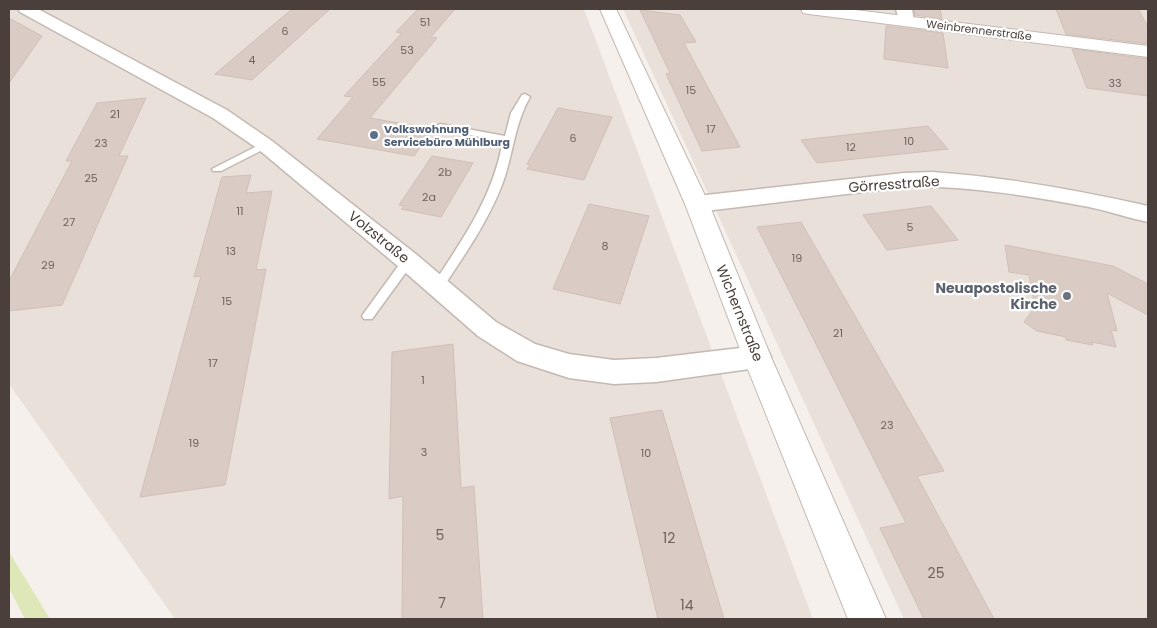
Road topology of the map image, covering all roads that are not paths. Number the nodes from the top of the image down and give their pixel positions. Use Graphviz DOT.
graph roads {
  1 [pos="26,9"];
  2 [pos="608,9"];
  3 [pos="809,9"];
  4 [pos="905,15"];
  5 [pos="1148,52"];
  6 [pos="525,97"];
  7 [pos="440,127"];
  8 [pos="507,145"];
  9 [pos="265,146"];
  10 [pos="217,169"];
  11 [pos="697,204"];
  12 [pos="1148,214"];
  13 [pos="408,261"];
  14 [pos="438,286"];
  15 [pos="368,316"];
  16 [pos="757,357"];
  17 [pos="867,619"];
  1 -- 9 [label="street, Volzstraße"];
  2 -- 11 [label="street, Wichernstraße"];
  3 -- 4 [label="street, Weinbrennerstraße"];
  4 -- 5 [label="street, Weinbrennerstraße"];
  6 -- 8 [label="lane"];
  7 -- 8 [label="lane"];
  8 -- 14 [label="lane"];
  9 -- 10 [label="lane"];
  9 -- 13 [label="street, Volzstraße"];
  11 -- 12 [label="street, Görresstraße"];
  11 -- 16 [label="street, Wichernstraße"];
  13 -- 14 [label="street, Volzstraße"];
  13 -- 15 [label="lane"];
  14 -- 16 [label="street, Volzstraße"];
  16 -- 17 [label="street, Wichernstraße"];
}
